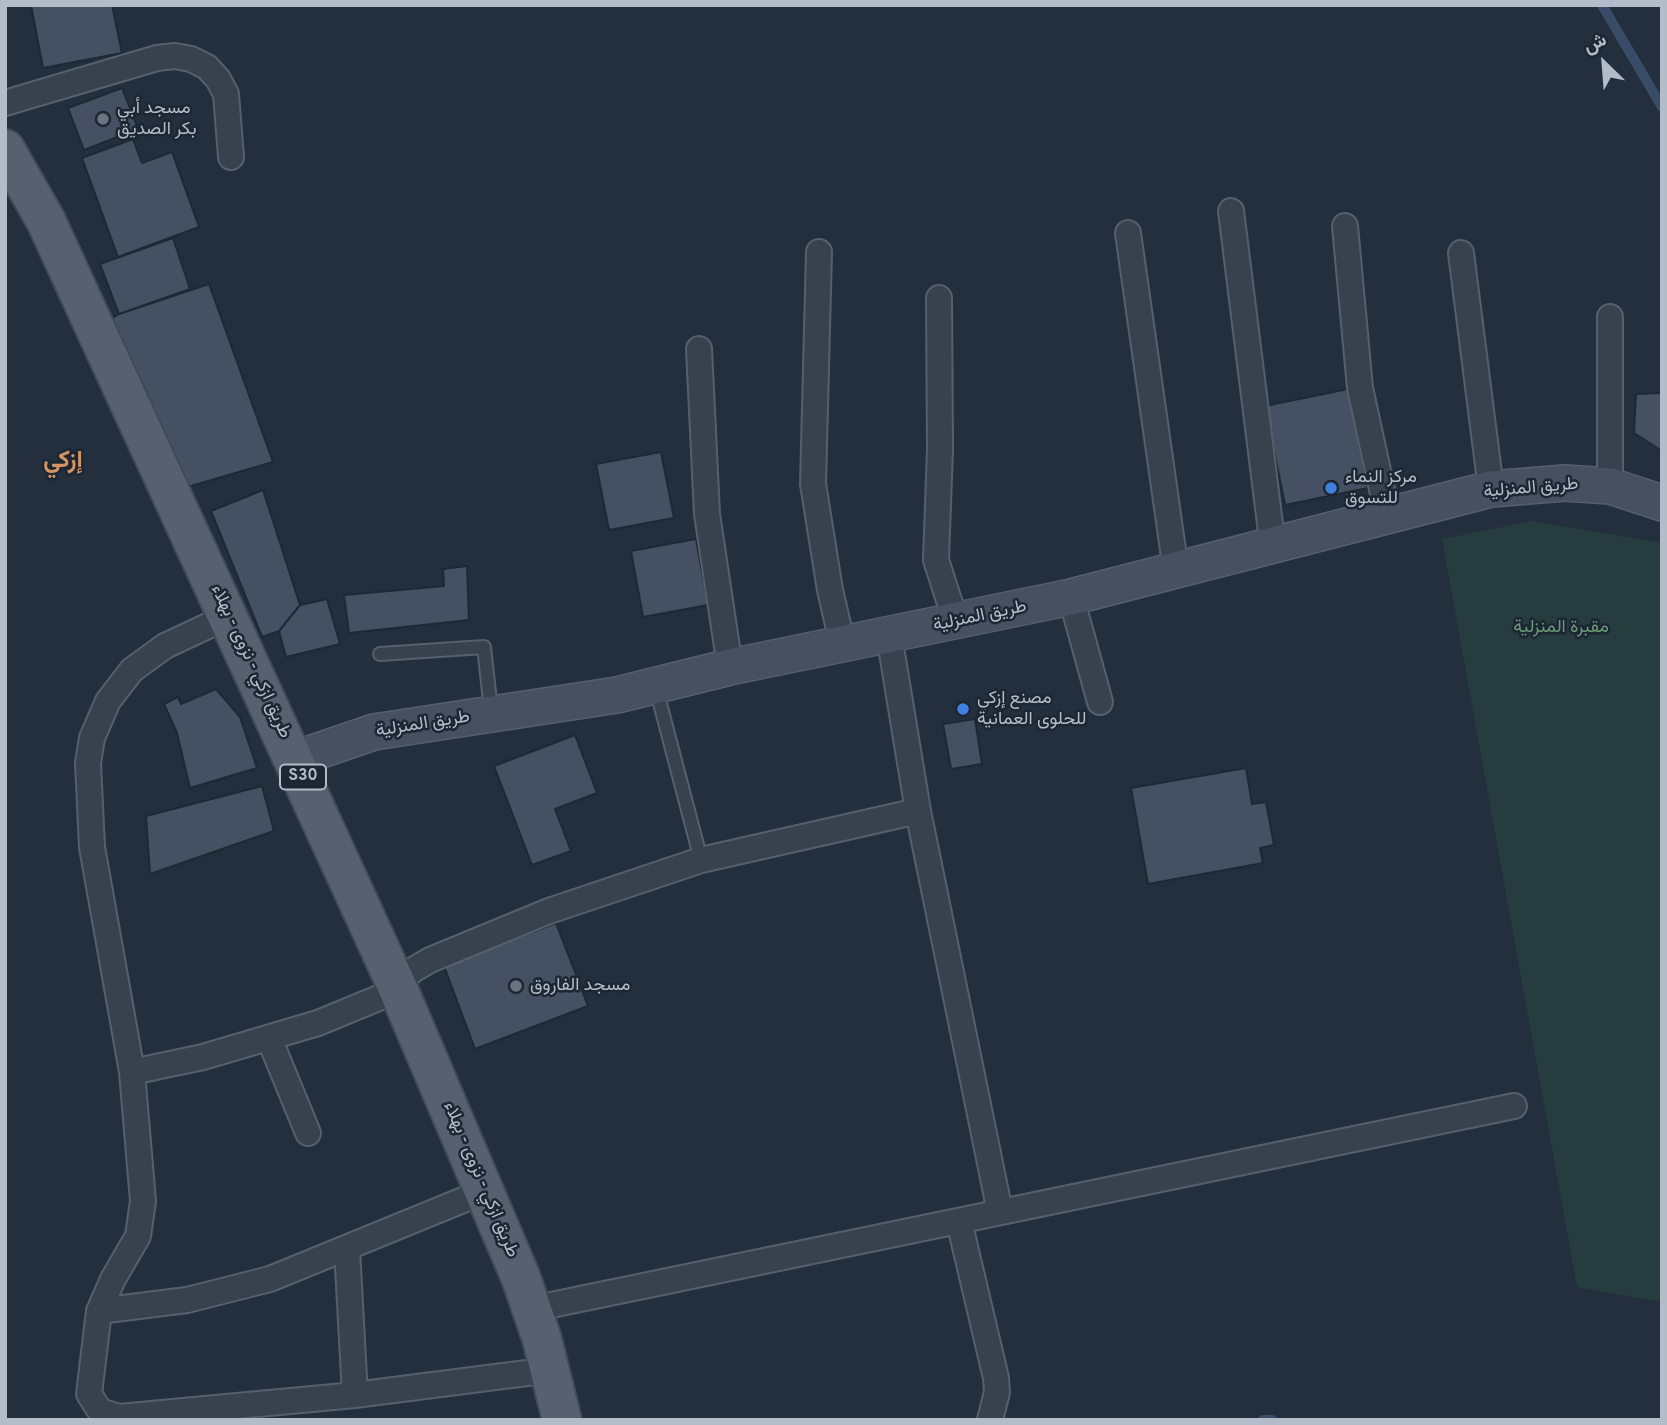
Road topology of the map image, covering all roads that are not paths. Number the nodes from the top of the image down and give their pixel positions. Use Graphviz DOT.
graph roads {
  1 [pos="5,103"];
  2 [pos="5,149"];
  3 [pos="231,157"];
  4 [pos="1231,211"];
  5 [pos="1345,226"];
  6 [pos="1128,233"];
  7 [pos="819,252"];
  8 [pos="1461,253"];
  9 [pos="939,298"];
  10 [pos="1610,317"];
  11 [pos="699,349"];
  12 [pos="1610,486"];
  13 [pos="1491,489"];
  14 [pos="1662,503"];
  15 [pos="1388,517"];
  16 [pos="1273,548"];
  17 [pos="1176,571"];
  18 [pos="1071,597"];
  19 [pos="229,616"];
  20 [pos="956,622"];
  21 [pos="889,635"];
  22 [pos="843,646"];
  23 [pos="380,654"];
  24 [pos="730,667"];
  25 [pos="656,685"];
  26 [pos="1100,702"];
  27 [pos="491,714"];
  28 [pos="295,760"];
  29 [pos="918,811"];
  30 [pos="701,860"];
  31 [pos="396,984"];
  32 [pos="269,1038"];
  33 [pos="132,1072"];
  34 [pos="1514,1106"];
  35 [pos="308,1133"];
  36 [pos="485,1191"];
  37 [pos="1000,1212"];
  38 [pos="959,1221"];
  39 [pos="348,1249"];
  40 [pos="532,1309"];
  41 [pos="99,1311"];
  42 [pos="550,1370"];
  43 [pos="355,1395"];
  44 [pos="562,1420"];
  45 [pos="990,1420"];
  1 -- 3 [label="street"];
  2 -- 19 [label="main road, طريق ازكي - نزوى - بهلاء / S30"];
  4 -- 16 [label="street"];
  5 -- 15 [label="street"];
  6 -- 17 [label="street"];
  7 -- 22 [label="street"];
  8 -- 13 [label="street"];
  9 -- 20 [label="street"];
  10 -- 12 [label="street"];
  11 -- 24 [label="street"];
  12 -- 13 [label="street, طريق المنزلية"];
  12 -- 14 [label="street, طريق المنزلية"];
  13 -- 15 [label="street, طريق المنزلية"];
  15 -- 16 [label="street, طريق المنزلية"];
  16 -- 17 [label="street, طريق المنزلية"];
  17 -- 18 [label="street, طريق المنزلية"];
  18 -- 20 [label="street, طريق المنزلية"];
  18 -- 26 [label="street"];
  19 -- 28 [label="main road, طريق ازكي - نزوى - بهلاء / S30"];
  19 -- 33 [label="street"];
  20 -- 21 [label="street, طريق المنزلية"];
  21 -- 22 [label="street, طريق المنزلية"];
  21 -- 29 [label="street"];
  22 -- 24 [label="street, طريق المنزلية"];
  23 -- 27 [label="lane"];
  24 -- 25 [label="street, طريق المنزلية"];
  25 -- 27 [label="street, طريق المنزلية"];
  25 -- 30 [label="lane"];
  27 -- 28 [label="street, طريق المنزلية"];
  28 -- 31 [label="main road, طريق ازكي - نزوى - بهلاء / S30"];
  29 -- 30 [label="street"];
  29 -- 37 [label="street"];
  30 -- 31 [label="street"];
  31 -- 32 [label="street"];
  31 -- 36 [label="main road, طريق ازكي - نزوى - بهلاء / S30"];
  32 -- 33 [label="street"];
  32 -- 35 [label="street"];
  33 -- 41 [label="street"];
  34 -- 37 [label="street"];
  36 -- 39 [label="street"];
  36 -- 40 [label="main road, طريق ازكي - نزوى - بهلاء / S30"];
  37 -- 38 [label="street"];
  38 -- 40 [label="street"];
  38 -- 45 [label="street"];
  39 -- 41 [label="street"];
  39 -- 43 [label="street"];
  40 -- 42 [label="main road, طريق ازكي - نزوى - بهلاء / S30"];
  41 -- 43 [label="street"];
  42 -- 43 [label="street"];
  42 -- 44 [label="main road, طريق ازكي - نزوى - بهلاء / S30"];
}
